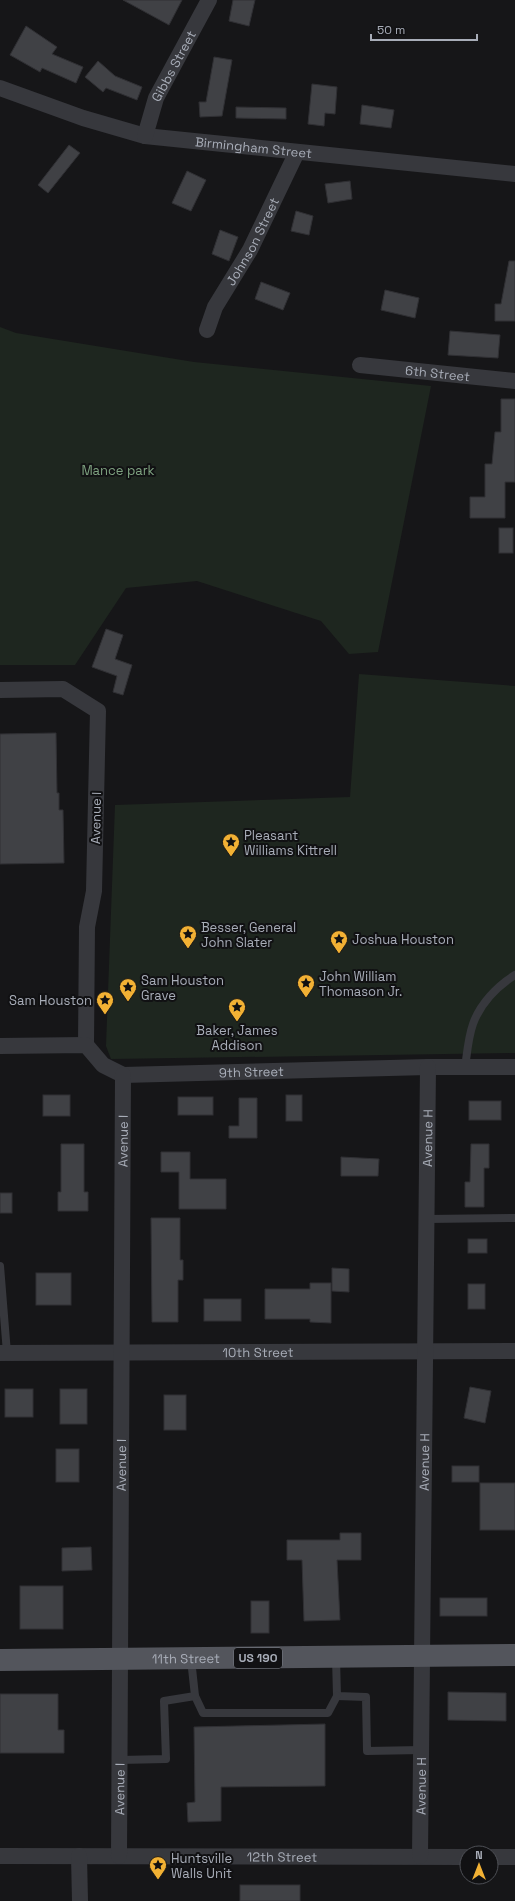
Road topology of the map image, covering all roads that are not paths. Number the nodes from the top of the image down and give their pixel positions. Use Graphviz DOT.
graph roads {
  1 [pos="210,0"];
  2 [pos="0,88"];
  3 [pos="144,136"];
  4 [pos="297,152"];
  5 [pos="515,174"];
  6 [pos="207,330"];
  7 [pos="360,365"];
  8 [pos="515,381"];
  9 [pos="0,690"];
  10 [pos="515,975"];
  11 [pos="86,1044"];
  12 [pos="0,1046"];
  13 [pos="428,1067"];
  14 [pos="515,1067"];
  15 [pos="465,1068"];
  16 [pos="123,1075"];
  17 [pos="515,1218"];
  18 [pos="427,1219"];
  19 [pos="0,1266"];
  20 [pos="426,1351"];
  21 [pos="515,1351"];
  22 [pos="122,1352"];
  23 [pos="3,1353"];
  24 [pos="515,1655"];
  25 [pos="336,1657"];
  26 [pos="422,1657"];
  27 [pos="191,1658"];
  28 [pos="120,1659"];
  29 [pos="0,1660"];
  30 [pos="195,1696"];
  31 [pos="337,1696"];
  32 [pos="421,1750"];
  33 [pos="120,1760"];
  34 [pos="0,1856"];
  35 [pos="79,1856"];
  36 [pos="119,1856"];
  37 [pos="420,1856"];
  38 [pos="459,1857"];
  39 [pos="499,1857"];
  40 [pos="515,1857"];
  41 [pos="80,1901"];
  1 -- 3 [label="street, Gibbs Street"];
  2 -- 3 [label="street, Birmingham Street"];
  3 -- 4 [label="street, Birmingham Street"];
  4 -- 5 [label="street, Birmingham Street"];
  4 -- 6 [label="street, Johnson Street"];
  7 -- 8 [label="street, 6th Street"];
  9 -- 11 [label="street, Avenue I"];
  10 -- 15 [label="lane"];
  11 -- 12 [label="street"];
  11 -- 16 [label="street, 9th Street"];
  13 -- 15 [label="street, 9th Street"];
  13 -- 16 [label="street, 9th Street"];
  13 -- 18 [label="street, Avenue H"];
  14 -- 15 [label="street, 9th Street"];
  16 -- 22 [label="street, Avenue I"];
  17 -- 18 [label="lane"];
  18 -- 20 [label="street, Avenue H"];
  19 -- 23 [label="lane"];
  20 -- 21 [label="street, 10th Street"];
  20 -- 22 [label="street, 10th Street"];
  20 -- 26 [label="street, Avenue H"];
  22 -- 23 [label="street, 10th Street"];
  22 -- 28 [label="street, Avenue I"];
  24 -- 26 [label="main road, 11th Street / US 190"];
  25 -- 26 [label="main road, 11th Street / US 190"];
  25 -- 27 [label="main road, 11th Street / US 190"];
  25 -- 31 [label="lane"];
  26 -- 32 [label="street, Avenue H"];
  27 -- 28 [label="main road, 11th Street / US 190"];
  27 -- 30 [label="lane"];
  28 -- 29 [label="main road, 11th Street / US 190"];
  28 -- 33 [label="street, Avenue I"];
  30 -- 31 [label="lane"];
  30 -- 33 [label="lane"];
  31 -- 32 [label="lane"];
  32 -- 37 [label="street, Avenue H"];
  33 -- 36 [label="street, Avenue I"];
  34 -- 35 [label="street, 12th Street"];
  35 -- 36 [label="street, 12th Street"];
  35 -- 41 [label="street"];
  36 -- 37 [label="street, 12th Street"];
  37 -- 38 [label="street, 12th Street"];
  39 -- 40 [label="street"];
}
